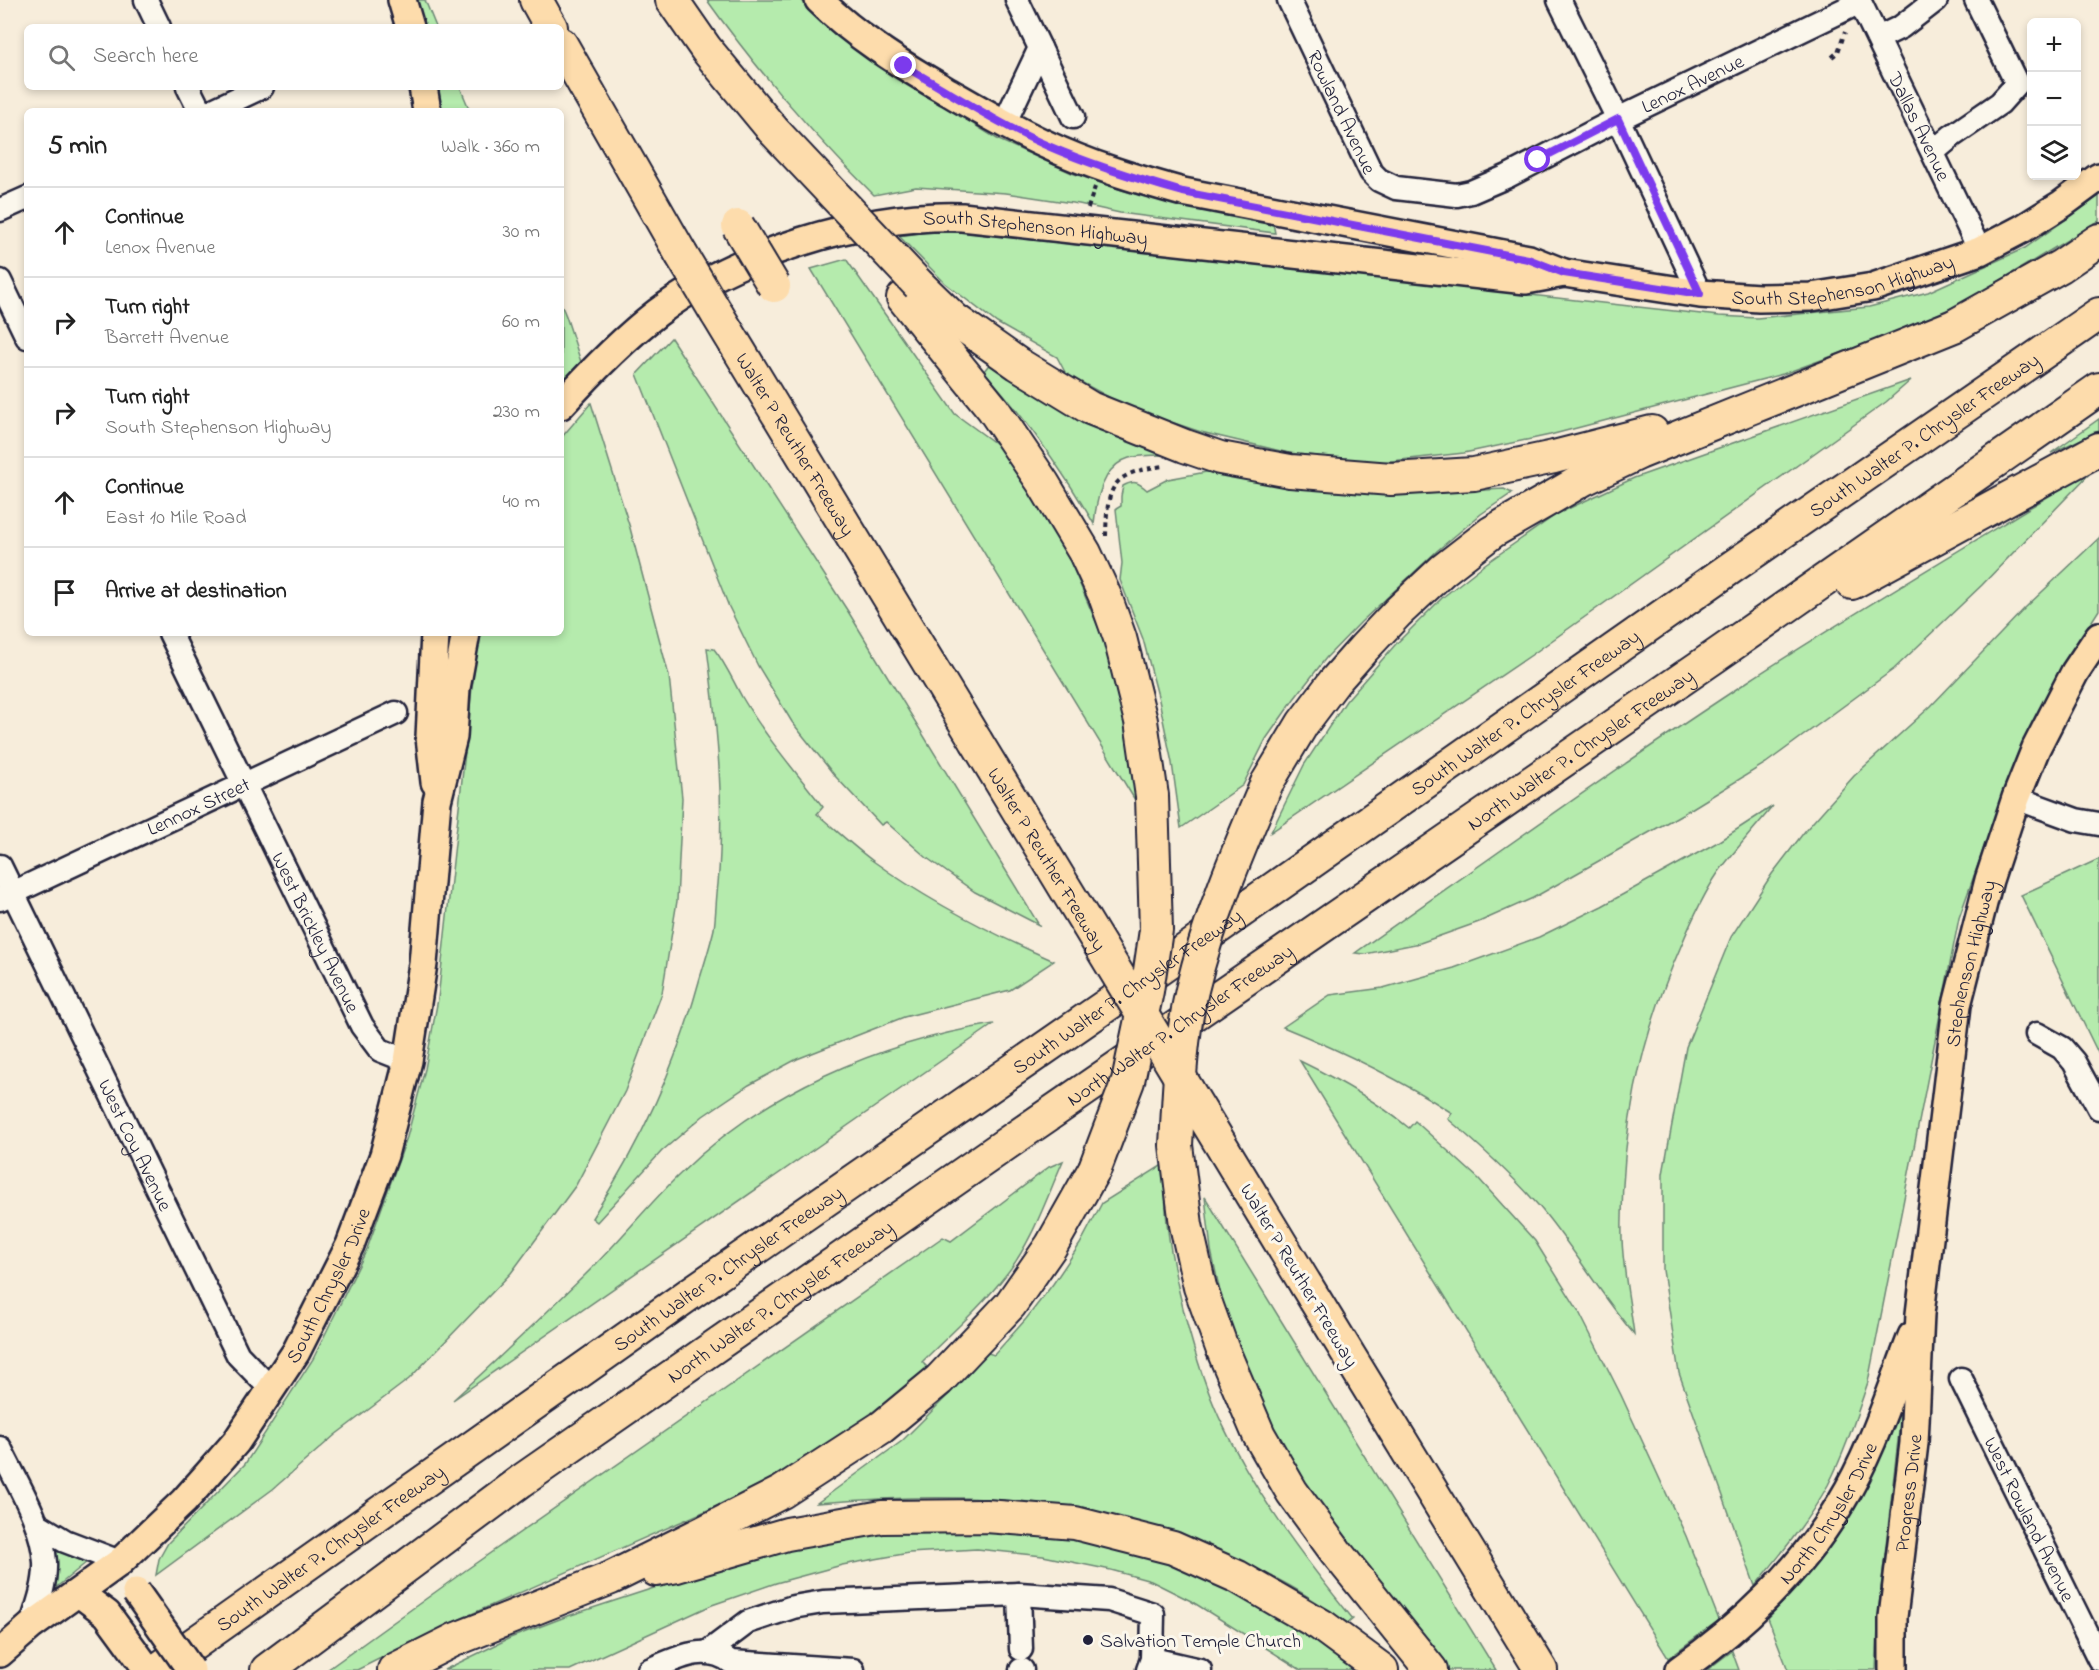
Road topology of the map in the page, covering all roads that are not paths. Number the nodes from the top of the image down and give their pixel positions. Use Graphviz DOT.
graph roads {
  1 [pos="146,0"];
  2 [pos="536,0"];
  3 [pos="672,0"];
  4 [pos="819,0"];
  5 [pos="1017,0"];
  6 [pos="1289,0"];
  7 [pos="1559,0"];
  8 [pos="1936,0"];
  9 [pos="1976,0"];
  10 [pos="1860,1"];
  11 [pos="158,24"];
  12 [pos="549,24"];
  13 [pos="1878,38"];
  14 [pos="1040,48"];
  15 [pos="564,49"];
  16 [pos="190,90"];
  17 [pos="256,90"];
  18 [pos="424,90"];
  19 [pos="198,108"];
  20 [pos="217,108"];
  21 [pos="426,108"];
  22 [pos="1073,117"];
  23 [pos="1618,119"];
  24 [pos="1004,124"];
  25 [pos="1933,152"];
  26 [pos="2099,177"];
  27 [pos="1423,192"];
  28 [pos="24,199"];
  29 [pos="0,210"];
  30 [pos="738,226"];
  31 [pos="2099,240"];
  32 [pos="1980,251"];
  33 [pos="1564,273"];
  34 [pos="0,281"];
  35 [pos="774,286"];
  36 [pos="911,292"];
  37 [pos="1700,294"];
  38 [pos="2099,314"];
  39 [pos="24,331"];
  40 [pos="2099,390"];
  41 [pos="564,402"];
  42 [pos="1769,402"];
  43 [pos="2099,449"];
  44 [pos="171,636"];
  45 [pos="435,636"];
  46 [pos="465,636"];
  47 [pos="2099,636"];
  48 [pos="1714,658"];
  49 [pos="396,713"];
  50 [pos="243,784"];
  51 [pos="2016,798"];
  52 [pos="437,801"];
  53 [pos="2099,824"];
  54 [pos="0,866"];
  55 [pos="6,896"];
  56 [pos="2037,1034"];
  57 [pos="408,1061"];
  58 [pos="2099,1108"];
  59 [pos="1920,1314"];
  60 [pos="1961,1379"];
  61 [pos="271,1389"];
  62 [pos="0,1448"];
  63 [pos="37,1524"];
  64 [pos="120,1562"];
  65 [pos="611,1578"];
  66 [pos="79,1593"];
  67 [pos="1019,1594"];
  68 [pos="31,1626"];
  69 [pos="708,1652"];
  70 [pos="0,1653"];
  71 [pos="2099,1659"];
  72 [pos="1021,1663"];
  73 [pos="1150,1664"];
  74 [pos="148,1670"];
  75 [pos="157,1670"];
  76 [pos="192,1670"];
  77 [pos="267,1670"];
  78 [pos="394,1670"];
  79 [pos="649,1670"];
  80 [pos="854,1670"];
  81 [pos="1200,1670"];
  82 [pos="1382,1670"];
  83 [pos="1431,1670"];
  84 [pos="1541,1670"];
  85 [pos="1679,1670"];
  86 [pos="1893,1670"];
  1 -- 11 [label="street"];
  2 -- 12 [label="highway"];
  3 -- 36 [label="highway, bridge"];
  4 -- 24 [label="main road, South Stephenson Highway"];
  5 -- 14 [label="street"];
  6 -- 27 [label="street, Rowland Avenue"];
  7 -- 23 [label="street"];
  8 -- 13 [label="street"];
  9 -- 25 [label="street"];
  10 -- 13 [label="street, Dallas Avenue"];
  10 -- 23 [label="street, Lenox Avenue"];
  13 -- 25 [label="street, Dallas Avenue"];
  14 -- 22 [label="street"];
  14 -- 24 [label="street"];
  15 -- 84 [label="highway, Walter P Reuther Freeway, bridge"];
  16 -- 19 [label="street"];
  17 -- 20 [label="street"];
  18 -- 21 [label="main road"];
  23 -- 27 [label="street, Lenox Avenue"];
  23 -- 37 [label="street"];
  24 -- 33 [label="main road, South Stephenson Highway"];
  25 -- 32 [label="street, Dallas Avenue"];
  26 -- 32 [label="main road, South Stephenson Highway"];
  28 -- 29 [label="street"];
  30 -- 35 [label="highway, bridge"];
  31 -- 42 [label="highway"];
  32 -- 37 [label="main road, South Stephenson Highway"];
  33 -- 37 [label="main road, South Stephenson Highway"];
  33 -- 41 [label="main road, South Stephenson Highway"];
  34 -- 39 [label="street"];
  36 -- 42 [label="highway"];
  36 -- 65 [label="highway, bridge"];
  38 -- 75 [label="highway, South Walter P. Chrysler Freeway"];
  40 -- 48 [label="highway, North Walter P. Chrysler Freeway"];
  42 -- 83 [label="highway, bridge"];
  43 -- 48 [label="highway"];
  44 -- 50 [label="street, West Brickley Avenue"];
  45 -- 52 [label="main road"];
  46 -- 52 [label="main road"];
  47 -- 51 [label="main road, Stephenson Highway"];
  48 -- 77 [label="highway, North Walter P. Chrysler Freeway"];
  49 -- 50 [label="street, Lennox Street"];
  50 -- 55 [label="street, Lennox Street"];
  50 -- 57 [label="street, West Brickley Avenue"];
  51 -- 53 [label="street"];
  51 -- 59 [label="main road, Stephenson Highway"];
  52 -- 57 [label="main road, South Chrysler Drive"];
  54 -- 55 [label="street, West Coy Avenue"];
  55 -- 61 [label="street, West Coy Avenue"];
  56 -- 58 [label="street"];
  57 -- 61 [label="main road, South Chrysler Drive"];
  59 -- 85 [label="main road, North Chrysler Drive"];
  59 -- 86 [label="main road, Progress Drive"];
  60 -- 71 [label="street, West Rowland Avenue"];
  61 -- 64 [label="main road, South Chrysler Drive"];
  62 -- 63 [label="street"];
  63 -- 64 [label="street"];
  63 -- 68 [label="street"];
  64 -- 66 [label="main road, South Chrysler Drive"];
  64 -- 76 [label="main road, bridge"];
  65 -- 78 [label="highway"];
  65 -- 82 [label="highway"];
  66 -- 68 [label="main road, South Chrysler Drive"];
  66 -- 74 [label="main road"];
  67 -- 69 [label="street"];
  67 -- 72 [label="street"];
  67 -- 73 [label="street"];
  68 -- 70 [label="main road, South Chrysler Drive"];
  69 -- 79 [label="street"];
  69 -- 80 [label="street"];
  73 -- 81 [label="street"];
}
